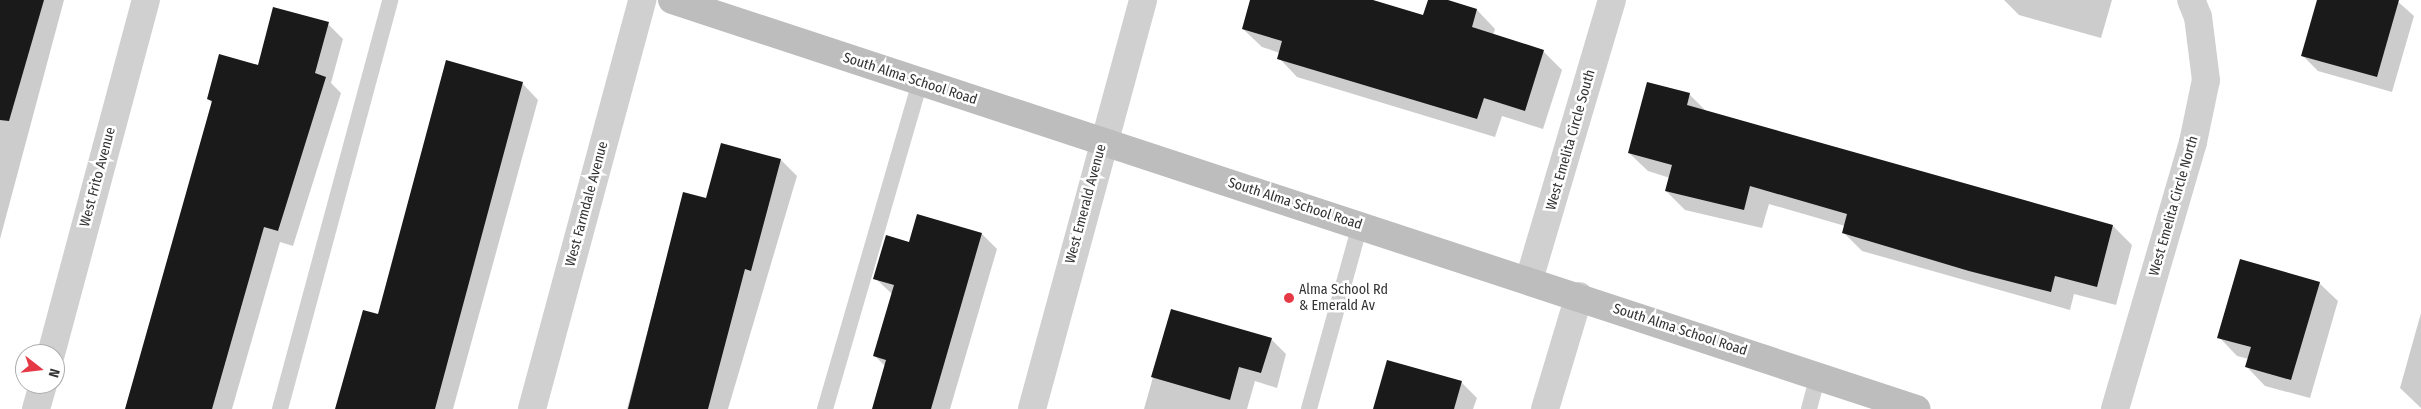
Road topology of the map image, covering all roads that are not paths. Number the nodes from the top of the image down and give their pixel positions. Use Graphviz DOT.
graph roads {
  1 [pos="146,0"];
  2 [pos="390,0"];
  3 [pos="642,0"];
  4 [pos="672,0"];
  5 [pos="1142,0"];
  6 [pos="1612,0"];
  7 [pos="2191,0"];
  8 [pos="920,82"];
  9 [pos="1102,142"];
  10 [pos="1360,225"];
  11 [pos="1529,280"];
  12 [pos="1579,296"];
  13 [pos="54,344"];
  14 [pos="1818,376"];
  15 [pos="40,394"];
  16 [pos="36,409"];
  17 [pos="280,409"];
  18 [pos="532,409"];
  19 [pos="825,409"];
  20 [pos="1032,409"];
  21 [pos="1309,409"];
  22 [pos="1545,409"];
  23 [pos="1809,409"];
  24 [pos="1917,409"];
  25 [pos="2115,409"];
  1 -- 13 [label="street, West Frito Avenue"];
  2 -- 17 [label="lane"];
  3 -- 18 [label="street, West Farmdale Avenue"];
  4 -- 8 [label="main road, South Alma School Road"];
  5 -- 9 [label="street, West Emerald Avenue"];
  6 -- 11 [label="street, West Emelita Circle South"];
  7 -- 25 [label="street, West Emelita Circle North"];
  8 -- 9 [label="main road, South Alma School Road"];
  8 -- 19 [label="lane"];
  9 -- 10 [label="main road, South Alma School Road"];
  9 -- 20 [label="street, West Emerald Avenue"];
  10 -- 11 [label="main road, South Alma School Road"];
  10 -- 21 [label="lane"];
  11 -- 12 [label="main road, South Alma School Road"];
  12 -- 14 [label="main road, South Alma School Road"];
  12 -- 22 [label="street"];
  14 -- 23 [label="lane"];
  14 -- 24 [label="main road, South Alma School Road"];
  15 -- 16 [label="street"];
}
